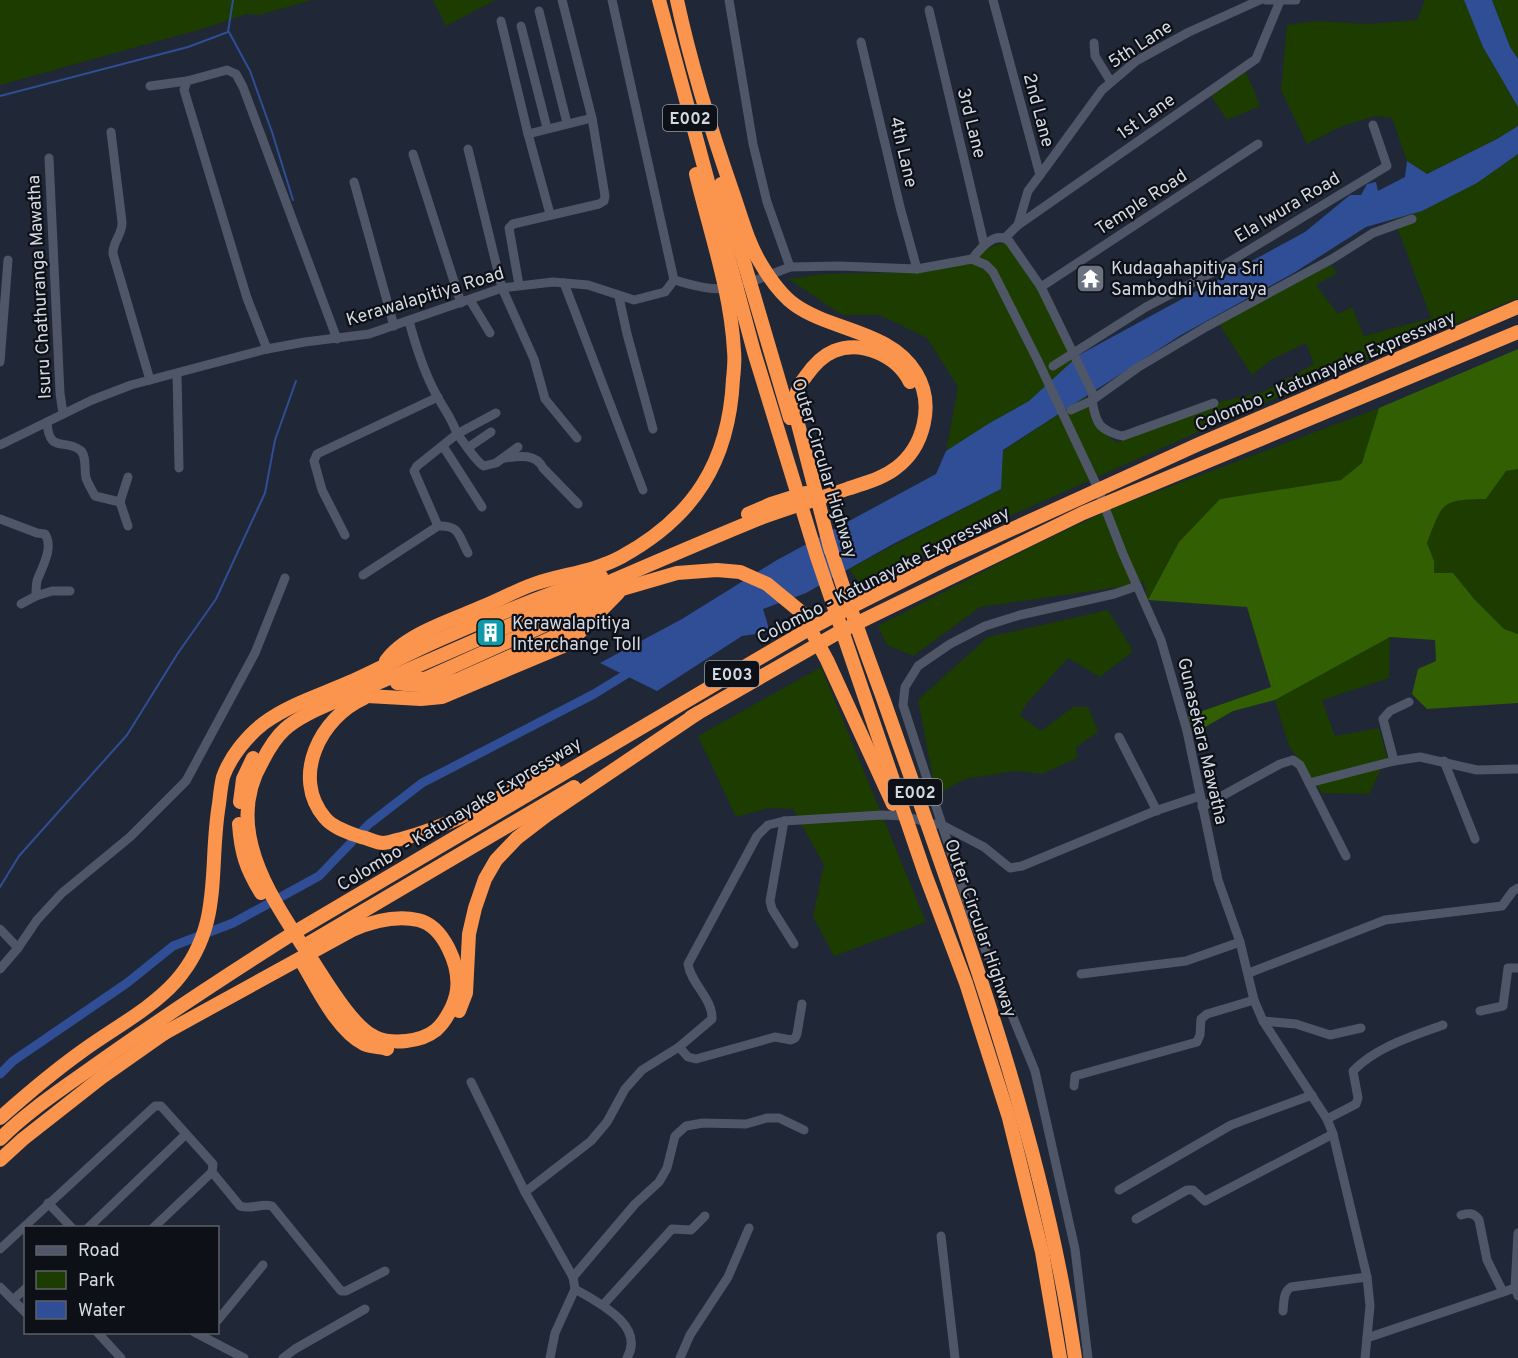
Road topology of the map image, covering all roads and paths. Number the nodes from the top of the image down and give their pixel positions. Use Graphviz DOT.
graph roads {
  1 [pos="562,0"];
  2 [pos="612,0"];
  3 [pos="653,0"];
  4 [pos="659,0"];
  5 [pos="670,0"];
  6 [pos="677,0"];
  7 [pos="729,0"];
  8 [pos="993,0"];
  9 [pos="1260,0"];
  10 [pos="1266,0"];
  11 [pos="1296,0"];
  12 [pos="1280,1"];
  13 [pos="929,10"];
  14 [pos="539,11"];
  15 [pos="501,21"];
  16 [pos="521,26"];
  17 [pos="861,42"];
  18 [pos="1094,43"];
  19 [pos="187,81"];
  20 [pos="1111,82"];
  21 [pos="150,86"];
  22 [pos="592,118"];
  23 [pos="567,123"];
  24 [pos="1373,125"];
  25 [pos="547,128"];
  26 [pos="111,132"];
  27 [pos="528,134"];
  28 [pos="1258,144"];
  29 [pos="468,149"];
  30 [pos="413,154"];
  31 [pos="49,158"];
  32 [pos="1040,175"];
  33 [pos="354,182"];
  34 [pos="550,214"];
  35 [pos="1412,219"];
  36 [pos="1018,225"];
  37 [pos="729,234"];
  38 [pos="1005,238"];
  39 [pos="984,244"];
  40 [pos="972,259"];
  41 [pos="8,260"];
  42 [pos="790,267"];
  43 [pos="917,269"];
  44 [pos="674,280"];
  45 [pos="564,283"];
  46 [pos="519,285"];
  47 [pos="1041,287"];
  48 [pos="502,288"];
  49 [pos="619,297"];
  50 [pos="465,301"];
  51 [pos="1518,308"];
  52 [pos="409,321"];
  53 [pos="394,326"];
  54 [pos="1518,332"];
  55 [pos="490,333"];
  56 [pos="337,339"];
  57 [pos="267,349"];
  58 [pos="1076,357"];
  59 [pos="0,362"];
  60 [pos="1053,366"];
  61 [pos="177,374"];
  62 [pos="150,380"];
  63 [pos="438,397"];
  64 [pos="1092,397"];
  65 [pos="1214,403"];
  66 [pos="1071,410"];
  67 [pos="496,413"];
  68 [pos="63,414"];
  69 [pos="46,422"];
  70 [pos="653,429"];
  71 [pos="491,432"];
  72 [pos="457,434"];
  73 [pos="577,438"];
  74 [pos="0,445"];
  75 [pos="443,446"];
  76 [pos="469,447"];
  77 [pos="518,447"];
  78 [pos="503,458"];
  79 [pos="179,468"];
  80 [pos="128,477"];
  81 [pos="643,490"];
  82 [pos="120,502"];
  83 [pos="578,504"];
  84 [pos="482,507"];
  85 [pos="0,519"];
  86 [pos="128,526"];
  87 [pos="438,526"];
  88 [pos="345,535"];
  89 [pos="831,551"];
  90 [pos="468,552"];
  91 [pos="599,571"];
  92 [pos="363,575"];
  93 [pos="285,578"];
  94 [pos="1137,586"];
  95 [pos="622,589"];
  96 [pos="593,590"];
  97 [pos="70,591"];
  98 [pos="36,596"];
  99 [pos="21,604"];
  100 [pos="585,611"];
  101 [pos="369,673"];
  102 [pos="425,679"];
  103 [pos="403,681"];
  104 [pos="349,682"];
  105 [pos="383,689"];
  106 [pos="367,696"];
  107 [pos="1409,702"];
  108 [pos="698,713"];
  109 [pos="656,718"];
  110 [pos="1119,737"];
  111 [pos="1394,761"];
  112 [pos="1444,761"];
  113 [pos="1517,772"];
  114 [pos="1309,783"];
  115 [pos="1200,796"];
  116 [pos="1202,807"];
  117 [pos="1157,811"];
  118 [pos="784,821"];
  119 [pos="243,823"];
  120 [pos="940,824"];
  121 [pos="1476,838"];
  122 [pos="1346,856"];
  123 [pos="925,874"];
  124 [pos="1518,888"];
  125 [pos="0,929"];
  126 [pos="1240,942"];
  127 [pos="794,944"];
  128 [pos="18,948"];
  129 [pos="1518,968"];
  130 [pos="0,969"];
  131 [pos="1249,973"];
  132 [pos="1081,974"];
  133 [pos="1254,1000"];
  134 [pos="802,1004"];
  135 [pos="1480,1011"];
  136 [pos="1263,1021"];
  137 [pos="1443,1025"];
  138 [pos="351,1026"];
  139 [pos="1360,1028"];
  140 [pos="159,1036"];
  141 [pos="679,1047"];
  142 [pos="471,1082"];
  143 [pos="1074,1086"];
  144 [pos="1312,1095"];
  145 [pos="0,1118"];
  146 [pos="1327,1119"];
  147 [pos="804,1130"];
  148 [pos="186,1134"];
  149 [pos="1333,1134"];
  150 [pos="0,1139"];
  151 [pos="0,1161"];
  152 [pos="212,1172"];
  153 [pos="1119,1190"];
  154 [pos="525,1192"];
  155 [pos="48,1203"];
  156 [pos="1461,1215"];
  157 [pos="705,1216"];
  158 [pos="1136,1219"];
  159 [pos="71,1226"];
  160 [pos="89,1226"];
  161 [pos="154,1226"];
  162 [pos="749,1228"];
  163 [pos="1518,1233"];
  164 [pos="941,1236"];
  165 [pos="0,1249"];
  166 [pos="263,1265"];
  167 [pos="385,1271"];
  168 [pos="573,1277"];
  169 [pos="1367,1277"];
  170 [pos="0,1287"];
  171 [pos="24,1290"];
  172 [pos="574,1290"];
  173 [pos="1503,1292"];
  174 [pos="1517,1292"];
  175 [pos="13,1300"];
  176 [pos="603,1305"];
  177 [pos="365,1309"];
  178 [pos="24,1311"];
  179 [pos="1283,1311"];
  180 [pos="219,1319"];
  181 [pos="99,1334"];
  182 [pos="206,1335"];
  183 [pos="1367,1338"];
  184 [pos="120,1358"];
  185 [pos="244,1358"];
  186 [pos="283,1358"];
  187 [pos="550,1358"];
  188 [pos="627,1358"];
  189 [pos="680,1358"];
  190 [pos="955,1358"];
  191 [pos="1060,1358"];
  192 [pos="1075,1358"];
  193 [pos="1088,1358"];
  194 [pos="1365,1358"];
  1 -- 22 [label="street"];
  2 -- 44 [label="street"];
  3 -- 37 [label="highway"];
  4 -- 37 [label="highway, Outer Circular Highway / E002"];
  5 -- 37 [label="highway, Outer Circular Highway / E002"];
  6 -- 37 [label="highway"];
  7 -- 42 [label="street"];
  8 -- 32 [label="street, 2nd Lane"];
  9 -- 20 [label="street, 5th Lane"];
  10 -- 12 [label="street"];
  11 -- 12 [label="street"];
  12 -- 36 [label="street, 1st Lane"];
  13 -- 39 [label="street, 3rd Lane"];
  14 -- 23 [label="street"];
  15 -- 27 [label="street"];
  16 -- 25 [label="street"];
  17 -- 43 [label="street, 4th Lane"];
  18 -- 20 [label="street"];
  19 -- 21 [label="street"];
  19 -- 56 [label="street"];
  19 -- 57 [label="street"];
  20 -- 32 [label="street, 5th Lane"];
  22 -- 23 [label="street"];
  22 -- 34 [label="street"];
  23 -- 25 [label="street"];
  24 -- 58 [label="street, Ela Iwura Road"];
  25 -- 27 [label="street"];
  26 -- 62 [label="street"];
  27 -- 34 [label="street"];
  28 -- 47 [label="street, Temple Road"];
  29 -- 48 [label="street"];
  30 -- 50 [label="street"];
  31 -- 68 [label="street, Isuru Chathuranga Mawatha"];
  32 -- 36 [label="street, 2nd Lane"];
  33 -- 53 [label="street"];
  34 -- 46 [label="street"];
  35 -- 64 [label="street"];
  36 -- 38 [label="street, 1st Lane"];
  37 -- 89 [label="highway, Outer Circular Highway / E002"];
  37 -- 91 [label="highway"];
  37 -- 96 [label="highway"];
  37 -- 123 [label="highway, Outer Circular Highway / E002"];
  38 -- 39 [label="street"];
  38 -- 47 [label="street"];
  39 -- 40 [label="street"];
  40 -- 43 [label="street"];
  40 -- 94 [label="street, Gunasekara Mawatha"];
  41 -- 59 [label="street"];
  42 -- 43 [label="street"];
  42 -- 44 [label="street"];
  44 -- 49 [label="street, Kerawalapitiya Road"];
  45 -- 46 [label="street, Kerawalapitiya Road"];
  45 -- 49 [label="street, Kerawalapitiya Road"];
  45 -- 81 [label="street"];
  46 -- 48 [label="street, Kerawalapitiya Road"];
  47 -- 58 [label="street"];
  48 -- 50 [label="street, Kerawalapitiya Road"];
  48 -- 73 [label="street"];
  49 -- 70 [label="street"];
  50 -- 52 [label="street, Kerawalapitiya Road"];
  50 -- 55 [label="street"];
  51 -- 109 [label="highway, Colombo - Katunayake Expressway / E003"];
  52 -- 53 [label="street, Kerawalapitiya Road"];
  52 -- 63 [label="street"];
  53 -- 56 [label="street, Kerawalapitiya Road"];
  54 -- 108 [label="highway, Colombo - Katunayake Expressway / E003"];
  56 -- 57 [label="street, Kerawalapitiya Road"];
  57 -- 61 [label="street, Kerawalapitiya Road"];
  58 -- 60 [label="street"];
  58 -- 64 [label="street"];
  61 -- 62 [label="street, Kerawalapitiya Road"];
  61 -- 79 [label="street"];
  62 -- 68 [label="street, Kerawalapitiya Road"];
  63 -- 72 [label="street"];
  63 -- 88 [label="street"];
  64 -- 65 [label="street"];
  64 -- 66 [label="street"];
  67 -- 72 [label="street"];
  68 -- 69 [label="street, Kerawalapitiya Road"];
  69 -- 74 [label="street, Kerawalapitiya Road"];
  69 -- 82 [label="street"];
  71 -- 76 [label="street"];
  72 -- 75 [label="street"];
  72 -- 76 [label="street"];
  75 -- 84 [label="street"];
  75 -- 87 [label="street"];
  76 -- 78 [label="street"];
  77 -- 78 [label="street"];
  78 -- 83 [label="street"];
  80 -- 82 [label="street"];
  82 -- 86 [label="street"];
  85 -- 98 [label="street"];
  87 -- 90 [label="street"];
  87 -- 92 [label="street"];
  89 -- 91 [label="highway"];
  89 -- 192 [label="highway, Outer Circular Highway / E002"];
  91 -- 101 [label="highway"];
  91 -- 101 [label="highway"];
  91 -- 104 [label="highway"];
  91 -- 119 [label="highway"];
  93 -- 128 [label="street"];
  94 -- 115 [label="street, Gunasekara Mawatha"];
  94 -- 120 [label="street"];
  95 -- 100 [label="highway"];
  95 -- 102 [label="highway"];
  95 -- 105 [label="highway"];
  95 -- 106 [label="highway"];
  95 -- 123 [label="highway"];
  96 -- 103 [label="highway"];
  96 -- 119 [label="highway"];
  97 -- 98 [label="street"];
  98 -- 99 [label="street"];
  100 -- 102 [label="highway"];
  100 -- 103 [label="highway"];
  101 -- 104 [label="highway"];
  102 -- 103 [label="highway"];
  103 -- 105 [label="highway"];
  104 -- 145 [label="highway"];
  105 -- 106 [label="highway"];
  106 -- 109 [label="highway"];
  107 -- 111 [label="street"];
  108 -- 138 [label="highway"];
  108 -- 140 [label="highway, Colombo - Katunayake Expressway / E003"];
  109 -- 150 [label="highway, Colombo - Katunayake Expressway / E003"];
  110 -- 117 [label="street"];
  111 -- 112 [label="street"];
  111 -- 114 [label="street"];
  112 -- 113 [label="street"];
  112 -- 121 [label="street"];
  114 -- 116 [label="street"];
  114 -- 122 [label="street"];
  115 -- 116 [label="street, Gunasekara Mawatha"];
  115 -- 117 [label="street"];
  116 -- 126 [label="street, Gunasekara Mawatha"];
  117 -- 120 [label="street"];
  118 -- 120 [label="street"];
  118 -- 127 [label="street"];
  118 -- 141 [label="street"];
  119 -- 138 [label="highway"];
  120 -- 193 [label="street"];
  123 -- 191 [label="highway, Outer Circular Highway / E002"];
  124 -- 131 [label="street"];
  125 -- 128 [label="street"];
  126 -- 131 [label="street, Gunasekara Mawatha"];
  126 -- 132 [label="street"];
  128 -- 130 [label="street"];
  129 -- 135 [label="street"];
  131 -- 133 [label="street, Gunasekara Mawatha"];
  133 -- 136 [label="street, Gunasekara Mawatha"];
  133 -- 143 [label="street"];
  134 -- 141 [label="street"];
  136 -- 139 [label="street"];
  136 -- 144 [label="street, Gunasekara Mawatha"];
  137 -- 146 [label="street"];
  138 -- 140 [label="highway"];
  140 -- 151 [label="highway, Colombo - Katunayake Expressway / E003"];
  141 -- 154 [label="street"];
  142 -- 154 [label="street"];
  144 -- 146 [label="street, Gunasekara Mawatha"];
  144 -- 153 [label="street"];
  146 -- 149 [label="street, Gunasekara Mawatha"];
  147 -- 168 [label="street"];
  148 -- 152 [label="street"];
  148 -- 155 [label="street"];
  148 -- 160 [label="street"];
  149 -- 158 [label="street"];
  149 -- 169 [label="street, Gunasekara Mawatha"];
  152 -- 161 [label="street"];
  152 -- 167 [label="street"];
  154 -- 168 [label="street"];
  155 -- 159 [label="street"];
  155 -- 165 [label="street"];
  156 -- 173 [label="street"];
  157 -- 176 [label="street"];
  162 -- 189 [label="street"];
  163 -- 174 [label="street"];
  164 -- 190 [label="street"];
  166 -- 180 [label="street"];
  168 -- 172 [label="street"];
  169 -- 179 [label="street"];
  169 -- 183 [label="street, Gunasekara Mawatha"];
  170 -- 175 [label="street"];
  171 -- 175 [label="street"];
  172 -- 176 [label="street"];
  172 -- 187 [label="street"];
  173 -- 174 [label="street"];
  173 -- 183 [label="street"];
  175 -- 178 [label="street"];
  176 -- 188 [label="street"];
  177 -- 186 [label="street"];
  181 -- 184 [label="street"];
  182 -- 185 [label="street"];
  183 -- 194 [label="street, Gunasekara Mawatha"];
}
